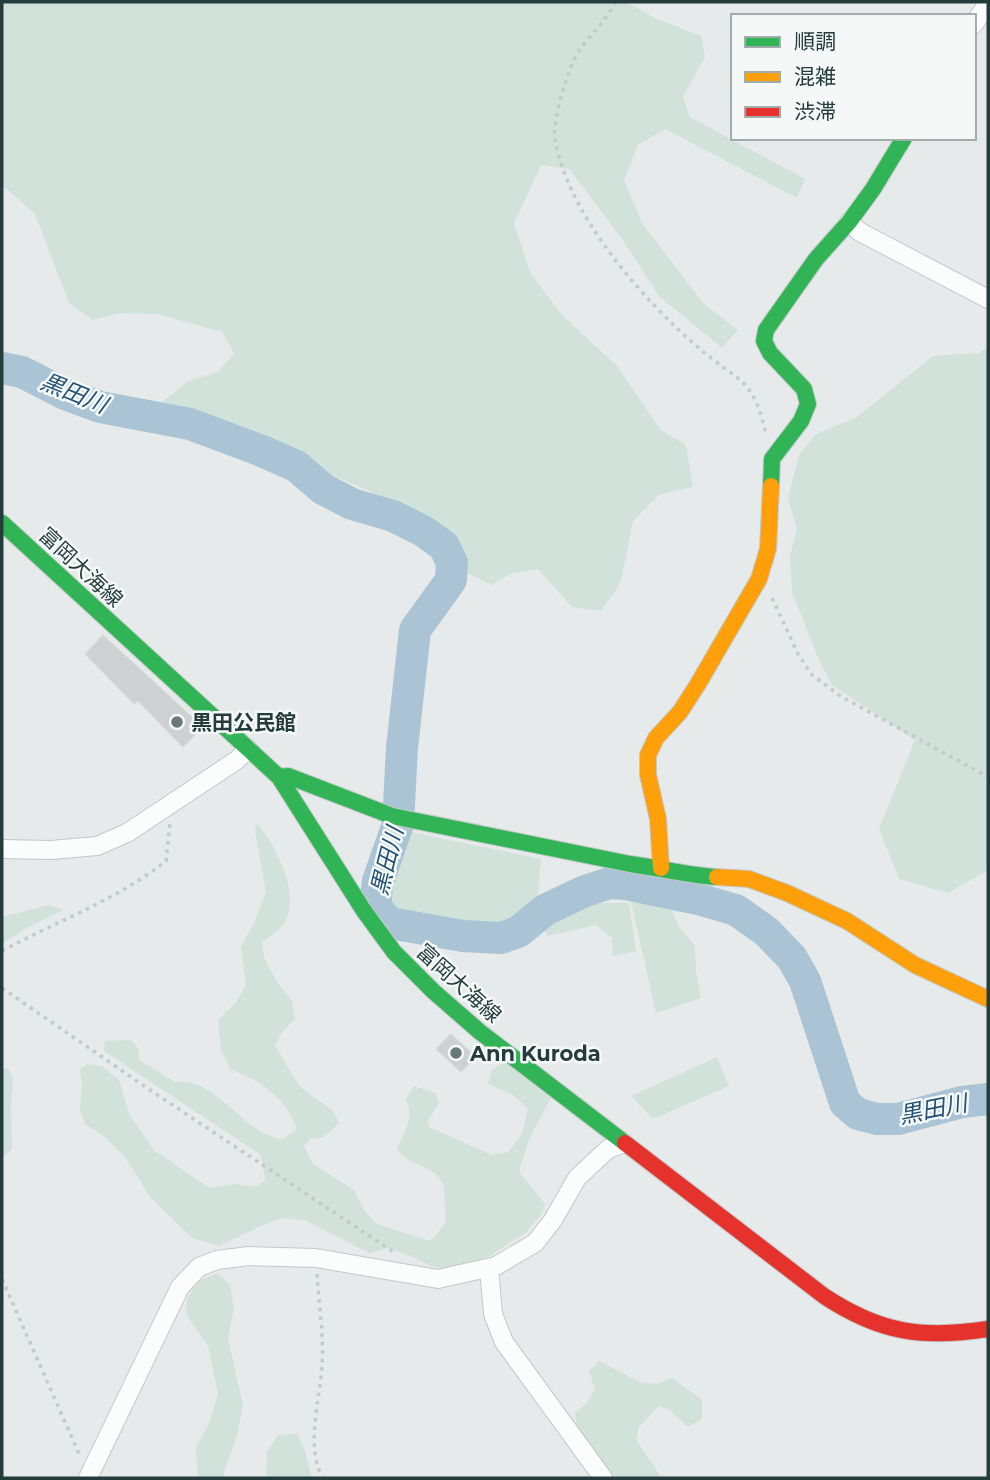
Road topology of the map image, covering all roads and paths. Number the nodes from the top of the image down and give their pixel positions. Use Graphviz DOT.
graph roads {
  1 [pos="616,2"];
  2 [pos="988,2"];
  3 [pos="976,21"];
  4 [pos="903,140"];
  5 [pos="849,222"];
  6 [pos="988,299"];
  7 [pos="772,459"];
  8 [pos="2,523"];
  9 [pos="759,579"];
  10 [pos="248,749"];
  11 [pos="279,777"];
  12 [pos="988,777"];
  13 [pos="172,802"];
  14 [pos="2,849"];
  15 [pos="661,868"];
  16 [pos="2,951"];
  17 [pos="2,988"];
  18 [pos="988,999"];
  19 [pos="624,1143"];
  20 [pos="316,1258"];
  21 [pos="402,1258"];
  22 [pos="489,1268"];
  23 [pos="2,1279"];
  24 [pos="988,1329"];
  25 [pos="88,1477"];
  26 [pos="323,1478"];
  27 [pos="603,1478"];
  1 -- 7 [label="path"];
  2 -- 3 [label="street"];
  4 -- 5 [label="street"];
  5 -- 6 [label="street"];
  5 -- 7 [label="street"];
  7 -- 9 [label="street"];
  8 -- 10 [label="street, 富岡大海線"];
  9 -- 12 [label="path"];
  9 -- 15 [label="street"];
  10 -- 11 [label="street, 富岡大海線"];
  10 -- 13 [label="street"];
  11 -- 15 [label="street"];
  11 -- 19 [label="street, 富岡大海線"];
  13 -- 14 [label="street"];
  13 -- 16 [label="path"];
  15 -- 18 [label="street"];
  17 -- 21 [label="path"];
  19 -- 22 [label="street"];
  19 -- 24 [label="street, 富岡大海線"];
  20 -- 22 [label="street"];
  20 -- 25 [label="street"];
  20 -- 26 [label="path"];
  22 -- 27 [label="street"];
  23 -- 25 [label="path"];
}
